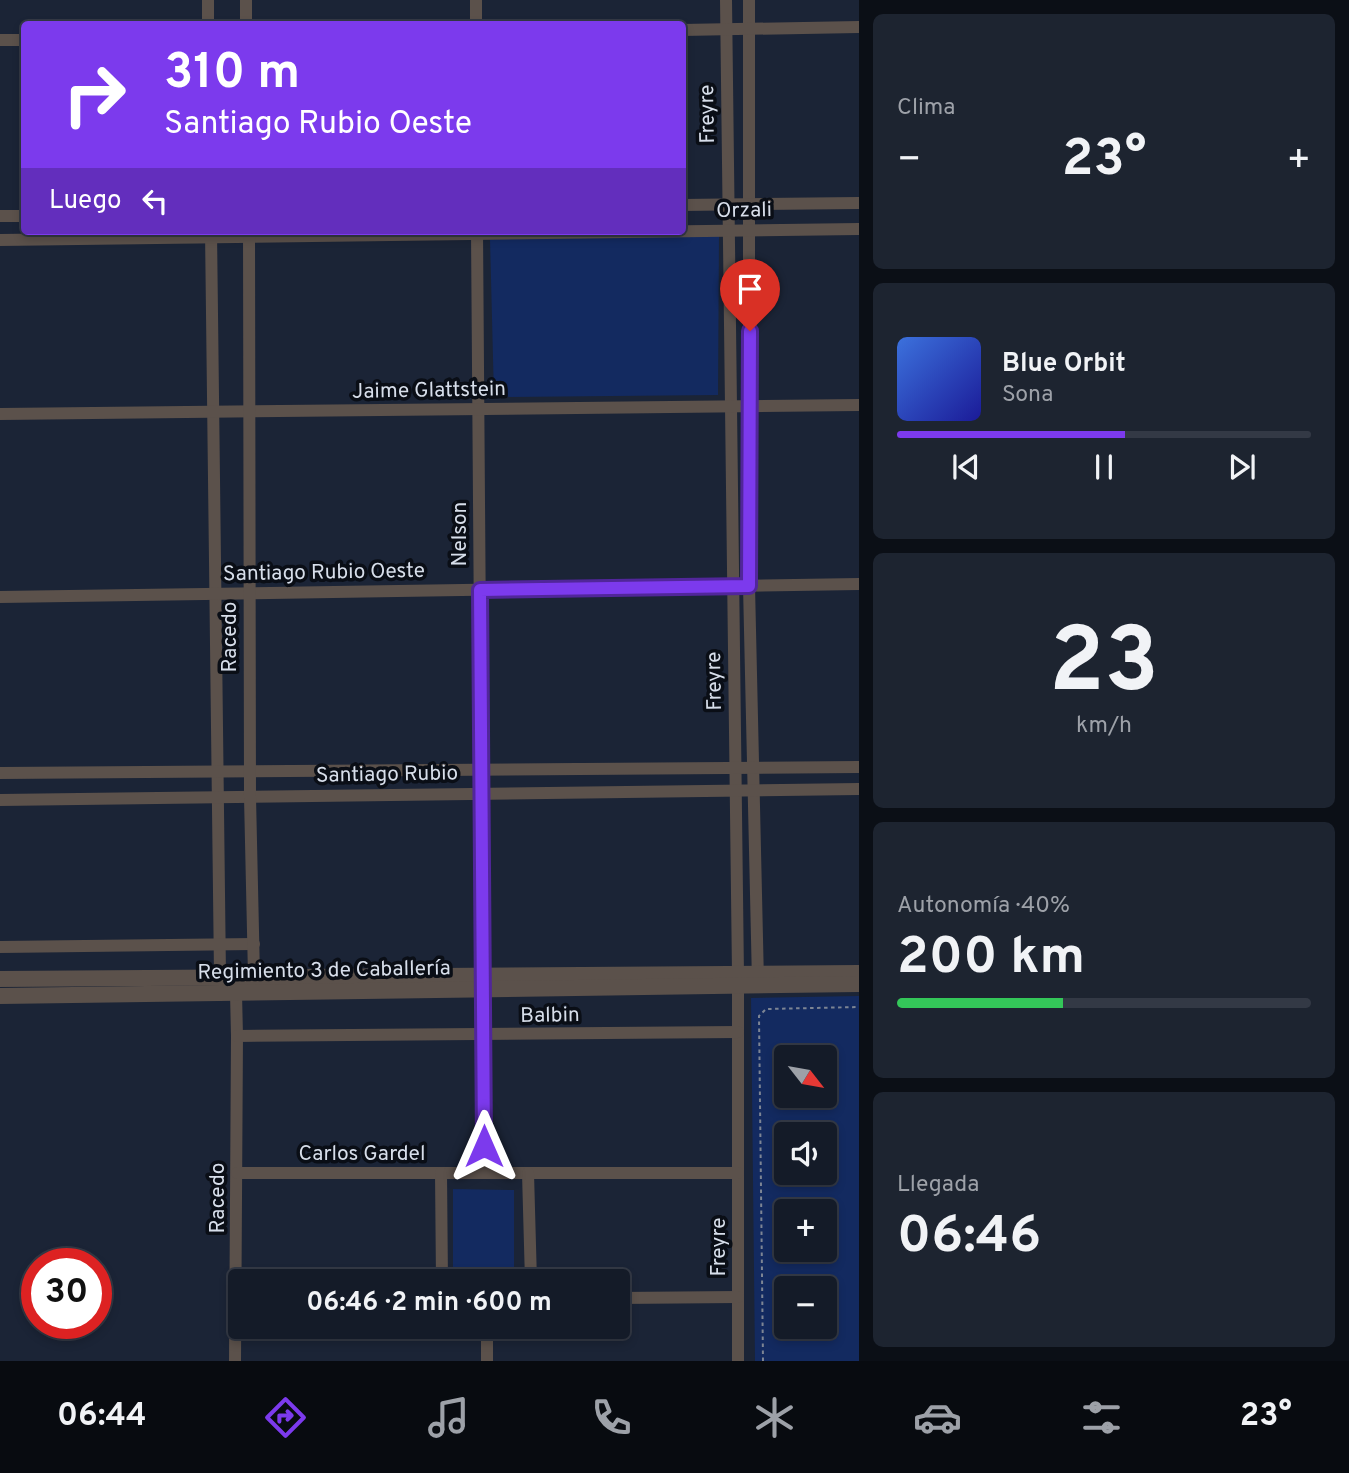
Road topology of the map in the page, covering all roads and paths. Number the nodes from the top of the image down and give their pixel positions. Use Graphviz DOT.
graph roads {
  1 [pos="208,0"];
  2 [pos="246,0"];
  3 [pos="476,0"];
  4 [pos="726,0"];
  5 [pos="749,0"];
  6 [pos="208,21"];
  7 [pos="246,21"];
  8 [pos="476,21"];
  9 [pos="859,27"];
  10 [pos="726,29"];
  11 [pos="750,29"];
  12 [pos="686,30"];
  13 [pos="0,40"];
  14 [pos="21,40"];
  15 [pos="859,203"];
  16 [pos="728,204"];
  17 [pos="750,204"];
  18 [pos="686,205"];
  19 [pos="21,215"];
  20 [pos="0,216"];
  21 [pos="859,229"];
  22 [pos="729,230"];
  23 [pos="750,230"];
  24 [pos="686,231"];
  25 [pos="176,235"];
  26 [pos="211,235"];
  27 [pos="249,235"];
  28 [pos="477,235"];
  29 [pos="0,240"];
  30 [pos="859,405"];
  31 [pos="731,406"];
  32 [pos="749,406"];
  33 [pos="479,409"];
  34 [pos="213,411"];
  35 [pos="250,412"];
  36 [pos="0,414"];
  37 [pos="859,584"];
  38 [pos="733,586"];
  39 [pos="749,586"];
  40 [pos="480,590"];
  41 [pos="249,593"];
  42 [pos="214,594"];
  43 [pos="0,597"];
  44 [pos="735,767"];
  45 [pos="752,767"];
  46 [pos="859,767"];
  47 [pos="481,769"];
  48 [pos="250,772"];
  49 [pos="216,773"];
  50 [pos="0,774"];
  51 [pos="736,789"];
  52 [pos="753,789"];
  53 [pos="859,789"];
  54 [pos="481,792"];
  55 [pos="217,797"];
  56 [pos="250,797"];
  57 [pos="0,800"];
  58 [pos="254,944"];
  59 [pos="219,945"];
  60 [pos="0,947"];
  61 [pos="859,973"];
  62 [pos="220,975"];
  63 [pos="254,976"];
  64 [pos="0,979"];
  65 [pos="738,981"];
  66 [pos="758,981"];
  67 [pos="484,982"];
  68 [pos="859,984"];
  69 [pos="236,993"];
  70 [pos="0,996"];
  71 [pos="859,1007"];
  72 [pos="738,1032"];
  73 [pos="237,1036"];
  74 [pos="483,1036"];
  75 [pos="237,1173"];
  76 [pos="441,1173"];
  77 [pos="484,1173"];
  78 [pos="528,1173"];
  79 [pos="738,1173"];
  80 [pos="238,1269"];
  81 [pos="442,1269"];
  82 [pos="531,1269"];
  83 [pos="738,1297"];
  84 [pos="630,1298"];
  85 [pos="236,1339"];
  86 [pos="487,1339"];
  87 [pos="235,1361"];
  88 [pos="486,1361"];
  89 [pos="738,1361"];
  90 [pos="763,1361"];
  1 -- 6 [label="street"];
  2 -- 7 [label="street"];
  3 -- 8 [label="street"];
  4 -- 10 [label="street, Freyre"];
  5 -- 11 [label="street, Freyre"];
  9 -- 11 [label="street"];
  10 -- 11 [label="street"];
  10 -- 12 [label="street"];
  10 -- 16 [label="street, Freyre"];
  11 -- 17 [label="street, Freyre"];
  13 -- 14 [label="street"];
  15 -- 17 [label="street, Orzali"];
  16 -- 17 [label="street, Orzali"];
  16 -- 18 [label="street, Orzali"];
  16 -- 22 [label="street, Freyre"];
  17 -- 23 [label="street, Freyre"];
  19 -- 20 [label="street"];
  21 -- 23 [label="street, Orzali"];
  22 -- 23 [label="street, Orzali"];
  22 -- 24 [label="street, Orzali"];
  22 -- 31 [label="street, Freyre"];
  23 -- 32 [label="street, Freyre"];
  25 -- 29 [label="street, Orzali"];
  26 -- 34 [label="street, Racedo"];
  27 -- 35 [label="street, Racedo"];
  28 -- 33 [label="street, Nelson"];
  30 -- 32 [label="street, Jaime Glattstein"];
  31 -- 32 [label="street, Jaime Glattstein"];
  31 -- 33 [label="street, Jaime Glattstein"];
  31 -- 38 [label="street, Freyre"];
  32 -- 39 [label="street, Freyre"];
  33 -- 35 [label="street, Jaime Glattstein"];
  33 -- 40 [label="street, Nelson"];
  34 -- 35 [label="street, Jaime Glattstein"];
  34 -- 36 [label="street, Jaime Glattstein"];
  34 -- 42 [label="street, Racedo"];
  35 -- 41 [label="street, Racedo"];
  37 -- 39 [label="street, Santiago Rubio Oeste"];
  38 -- 39 [label="street, Santiago Rubio Oeste"];
  38 -- 40 [label="street, Santiago Rubio Oeste"];
  38 -- 44 [label="street, Freyre"];
  39 -- 45 [label="street, Freyre"];
  40 -- 41 [label="street, Santiago Rubio Oeste"];
  40 -- 47 [label="street, Nelson"];
  41 -- 42 [label="street, Santiago Rubio Oeste"];
  41 -- 48 [label="street, Racedo"];
  42 -- 43 [label="street, Santiago Rubio Oeste"];
  42 -- 49 [label="street, Racedo"];
  44 -- 45 [label="street, Santiago Rubio"];
  44 -- 47 [label="street, Santiago Rubio"];
  44 -- 51 [label="street, Freyre"];
  45 -- 46 [label="street, Santiago Rubio"];
  45 -- 52 [label="street, Freyre"];
  47 -- 48 [label="street, Santiago Rubio"];
  47 -- 54 [label="street, Nelson"];
  48 -- 49 [label="street, Santiago Rubio"];
  48 -- 56 [label="street, Racedo"];
  49 -- 50 [label="street, Santiago Rubio"];
  49 -- 55 [label="street, Racedo"];
  51 -- 52 [label="street, Santiago Rubio"];
  51 -- 54 [label="street, Santiago Rubio"];
  51 -- 65 [label="street, Freyre"];
  52 -- 53 [label="street, Santiago Rubio"];
  52 -- 66 [label="street, Freyre"];
  54 -- 56 [label="street, Santiago Rubio"];
  54 -- 67 [label="street, Nelson"];
  55 -- 56 [label="street, Santiago Rubio"];
  55 -- 57 [label="street, Santiago Rubio"];
  55 -- 59 [label="street, Racedo"];
  56 -- 58 [label="street, Racedo"];
  58 -- 59 [label="street"];
  58 -- 63 [label="street, Racedo"];
  59 -- 60 [label="street"];
  59 -- 62 [label="street, Racedo"];
  61 -- 66 [label="street, Regimiento 3 de Caballería"];
  62 -- 63 [label="street, Regimiento 3 de Caballería"];
  62 -- 64 [label="street, Regimiento 3 de Caballería"];
  62 -- 69 [label="street"];
  63 -- 67 [label="street, Regimiento 3 de Caballería"];
  63 -- 69 [label="street"];
  65 -- 66 [label="street, Regimiento 3 de Caballería"];
  65 -- 67 [label="street, Regimiento 3 de Caballería"];
  65 -- 72 [label="street, Freyre"];
  66 -- 68 [label="street, Regimiento 3 de Caballería"];
  67 -- 69 [label="street, Regimiento 3 de Caballería"];
  67 -- 74 [label="street, Nelson"];
  69 -- 70 [label="street, Regimiento 3 de Caballería"];
  69 -- 73 [label="street, Racedo"];
  71 -- 90 [label="path"];
  72 -- 74 [label="street, Balbin"];
  72 -- 79 [label="street, Freyre"];
  73 -- 74 [label="street, Balbin"];
  73 -- 75 [label="street, Racedo"];
  74 -- 77 [label="street, Nelson"];
  75 -- 76 [label="street, Carlos Gardel"];
  75 -- 80 [label="street, Racedo"];
  76 -- 77 [label="street, Carlos Gardel"];
  76 -- 81 [label="street"];
  77 -- 78 [label="street, Carlos Gardel"];
  78 -- 79 [label="street, Carlos Gardel"];
  78 -- 82 [label="street"];
  79 -- 83 [label="street, Freyre"];
  83 -- 84 [label="street"];
  83 -- 89 [label="street, Freyre"];
  85 -- 87 [label="street, Racedo"];
  86 -- 88 [label="street"];
}
